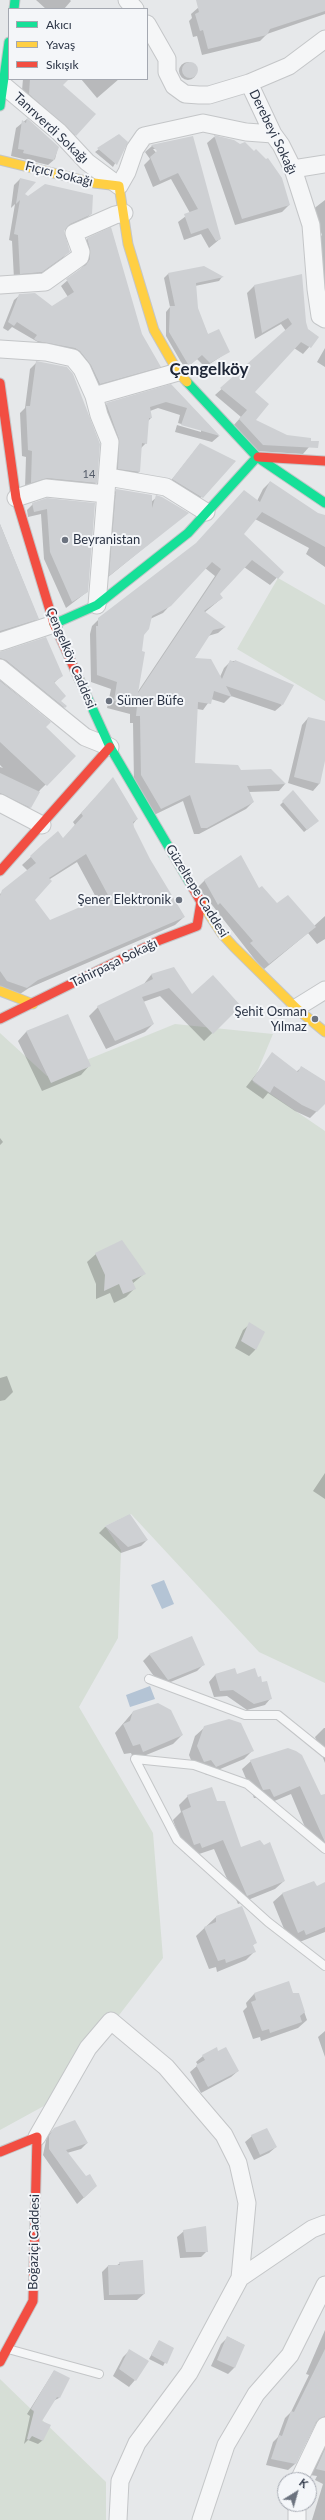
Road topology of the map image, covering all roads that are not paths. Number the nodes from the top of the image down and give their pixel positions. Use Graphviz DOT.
graph roads {
  1 [pos="127,0"];
  2 [pos="134,8"];
  3 [pos="148,26"];
  4 [pos="325,39"];
  5 [pos="5,50"];
  6 [pos="249,83"];
  7 [pos="2,84"];
  8 [pos="0,106"];
  9 [pos="273,134"];
  10 [pos="0,160"];
  11 [pos="325,164"];
  12 [pos="293,170"];
  13 [pos="119,186"];
  14 [pos="124,213"];
  15 [pos="0,285"];
  16 [pos="325,319"];
  17 [pos="0,349"];
  18 [pos="178,372"];
  19 [pos="0,383"];
  20 [pos="94,396"];
  21 [pos="4,440"];
  22 [pos="257,457"];
  23 [pos="325,461"];
  24 [pos="108,477"];
  25 [pos="106,494"];
  26 [pos="16,498"];
  27 [pos="325,503"];
  28 [pos="206,512"];
  29 [pos="97,605"];
  30 [pos="54,624"];
  31 [pos="0,642"];
  32 [pos="0,668"];
  33 [pos="110,747"];
  34 [pos="0,803"];
  35 [pos="42,825"];
  36 [pos="0,872"];
  37 [pos="201,902"];
  38 [pos="197,926"];
  39 [pos="222,934"];
  40 [pos="0,990"];
  41 [pos="325,990"];
  42 [pos="33,1004"];
  43 [pos="296,1008"];
  44 [pos="1,1020"];
  45 [pos="325,1032"];
  46 [pos="149,1679"];
  47 [pos="325,1753"];
  48 [pos="325,1850"];
  49 [pos="325,1966"];
  50 [pos="37,2137"];
  51 [pos="0,2152"];
  52 [pos="325,2224"];
  53 [pos="240,2278"];
  54 [pos="325,2285"];
  55 [pos="6,2347"];
  56 [pos="0,2362"];
  57 [pos="100,2374"];
  58 [pos="325,2426"];
  59 [pos="303,2472"];
  60 [pos="118,2520"];
  61 [pos="201,2520"];
  1 -- 2 [label="street"];
  3 -- 6 [label="street"];
  4 -- 6 [label="street"];
  5 -- 7 [label="main road"];
  6 -- 9 [label="street, Derebeyi Sokağı"];
  7 -- 8 [label="main road"];
  7 -- 13 [label="street, Tanrıverdi Sokağı"];
  9 -- 12 [label="street, Derebeyi Sokağı"];
  9 -- 13 [label="street"];
  10 -- 13 [label="main road, Fıçıcı Sokağı"];
  11 -- 12 [label="street"];
  12 -- 16 [label="street, Derebeyi Sokağı"];
  13 -- 14 [label="main road"];
  14 -- 15 [label="street"];
  14 -- 18 [label="main road"];
  17 -- 20 [label="street"];
  18 -- 20 [label="street"];
  18 -- 22 [label="main road"];
  19 -- 21 [label="main road, Çengelköy Caddesi"];
  20 -- 24 [label="street"];
  21 -- 26 [label="main road, Çengelköy Caddesi"];
  22 -- 23 [label="main road"];
  22 -- 27 [label="main road"];
  22 -- 28 [label="main road"];
  24 -- 25 [label="street"];
  24 -- 28 [label="street"];
  25 -- 26 [label="street"];
  25 -- 29 [label="street"];
  26 -- 30 [label="main road, Çengelköy Caddesi"];
  28 -- 29 [label="main road"];
  29 -- 30 [label="main road"];
  30 -- 31 [label="street"];
  30 -- 33 [label="main road, Çengelköy Caddesi"];
  32 -- 33 [label="street"];
  33 -- 35 [label="main road"];
  33 -- 37 [label="main road, Güzeltepe Caddesi"];
  34 -- 35 [label="street"];
  35 -- 36 [label="main road"];
  37 -- 38 [label="main road"];
  37 -- 39 [label="main road, Güzeltepe Caddesi"];
  38 -- 39 [label="main road"];
  38 -- 42 [label="main road, Tahirpaşa Sokağı"];
  39 -- 43 [label="main road, Güzeltepe Caddesi"];
  40 -- 42 [label="main road"];
  41 -- 43 [label="street"];
  42 -- 44 [label="main road, Tahirpaşa Sokağı"];
  43 -- 45 [label="main road, Güzeltepe Caddesi"];
  46 -- 47 [label="lane"];
  48 -- 49 [label="lane"];
  50 -- 51 [label="main road"];
  50 -- 53 [label="street"];
  50 -- 55 [label="main road, Boğaziçi Caddesi"];
  52 -- 53 [label="street"];
  53 -- 60 [label="street"];
  54 -- 61 [label="street"];
  55 -- 56 [label="main road, Boğaziçi Caddesi"];
  55 -- 57 [label="lane"];
  58 -- 59 [label="street"];
}
